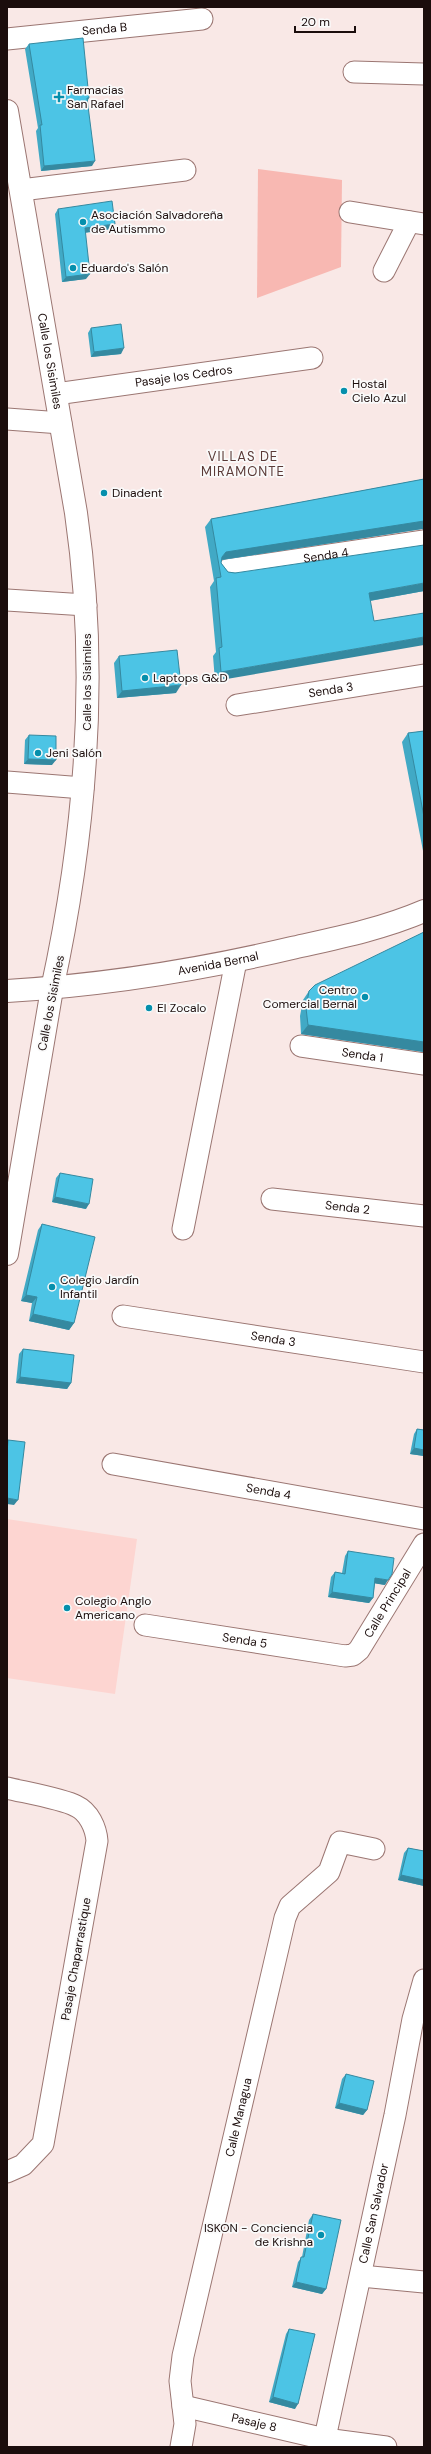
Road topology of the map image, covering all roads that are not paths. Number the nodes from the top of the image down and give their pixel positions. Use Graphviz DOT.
graph roads {
  1 [pos="202,19"];
  2 [pos="7,39"];
  3 [pos="354,72"];
  4 [pos="424,74"];
  5 [pos="7,111"];
  6 [pos="12,166"];
  7 [pos="185,170"];
  8 [pos="21,190"];
  9 [pos="350,212"];
  10 [pos="417,223"];
  11 [pos="384,271"];
  12 [pos="312,358"];
  13 [pos="56,394"];
  14 [pos="7,419"];
  15 [pos="61,423"];
  16 [pos="424,541"];
  17 [pos="227,570"];
  18 [pos="7,600"];
  19 [pos="86,605"];
  20 [pos="424,675"];
  21 [pos="237,705"];
  22 [pos="7,782"];
  23 [pos="83,788"];
  24 [pos="424,911"];
  25 [pos="236,961"];
  26 [pos="52,989"];
  27 [pos="7,991"];
  28 [pos="301,1046"];
  29 [pos="424,1064"];
  30 [pos="272,1199"];
  31 [pos="424,1216"];
  32 [pos="9,1228"];
  33 [pos="183,1229"];
  34 [pos="7,1254"];
  35 [pos="122,1316"];
  36 [pos="424,1362"];
  37 [pos="113,1464"];
  38 [pos="424,1519"];
  39 [pos="424,1544"];
  40 [pos="145,1624"];
  41 [pos="345,1656"];
  42 [pos="7,1788"];
  43 [pos="374,1849"];
  44 [pos="424,1980"];
  45 [pos="418,2014"];
  46 [pos="7,2172"];
  47 [pos="361,2276"];
  48 [pos="424,2282"];
  49 [pos="183,2406"];
  50 [pos="324,2443"];
  51 [pos="180,2447"];
  52 [pos="386,2447"];
  1 -- 2 [label="street, Senda B"];
  3 -- 4 [label="street"];
  5 -- 6 [label="main road, Calle los Sisimiles"];
  6 -- 8 [label="main road, Calle los Sisimiles"];
  7 -- 8 [label="street"];
  8 -- 13 [label="main road, Calle los Sisimiles"];
  9 -- 10 [label="street"];
  10 -- 11 [label="street"];
  12 -- 13 [label="street, Pasaje los Cedros"];
  13 -- 15 [label="main road, Calle los Sisimiles"];
  14 -- 15 [label="street"];
  15 -- 19 [label="main road, Calle los Sisimiles"];
  16 -- 17 [label="street, Senda 4"];
  18 -- 19 [label="street"];
  19 -- 23 [label="main road, Calle los Sisimiles"];
  20 -- 21 [label="street, Senda 3"];
  22 -- 23 [label="street"];
  23 -- 26 [label="main road, Calle los Sisimiles"];
  24 -- 25 [label="main road, Avenida Bernal"];
  25 -- 26 [label="main road, Avenida Bernal"];
  25 -- 33 [label="street"];
  26 -- 27 [label="main road, Avenida Bernal"];
  26 -- 32 [label="main road, Calle los Sisimiles"];
  28 -- 29 [label="street, Senda 1"];
  30 -- 31 [label="street, Senda 2"];
  32 -- 34 [label="main road, Calle los Sisimiles"];
  35 -- 36 [label="street, Senda 3"];
  37 -- 38 [label="street, Senda 4"];
  39 -- 41 [label="street, Calle Principal"];
  40 -- 41 [label="street, Senda 5"];
  42 -- 46 [label="street, Pasaje Chaparrastique"];
  43 -- 49 [label="street, Calle Managua"];
  44 -- 45 [label="street, Calle San Salvador"];
  45 -- 47 [label="street, Calle San Salvador"];
  47 -- 48 [label="street"];
  47 -- 50 [label="street, Calle San Salvador"];
  49 -- 50 [label="street, Pasaje 8"];
  49 -- 51 [label="street, Calle Managua"];
  50 -- 52 [label="street, Pasaje 8"];
}
